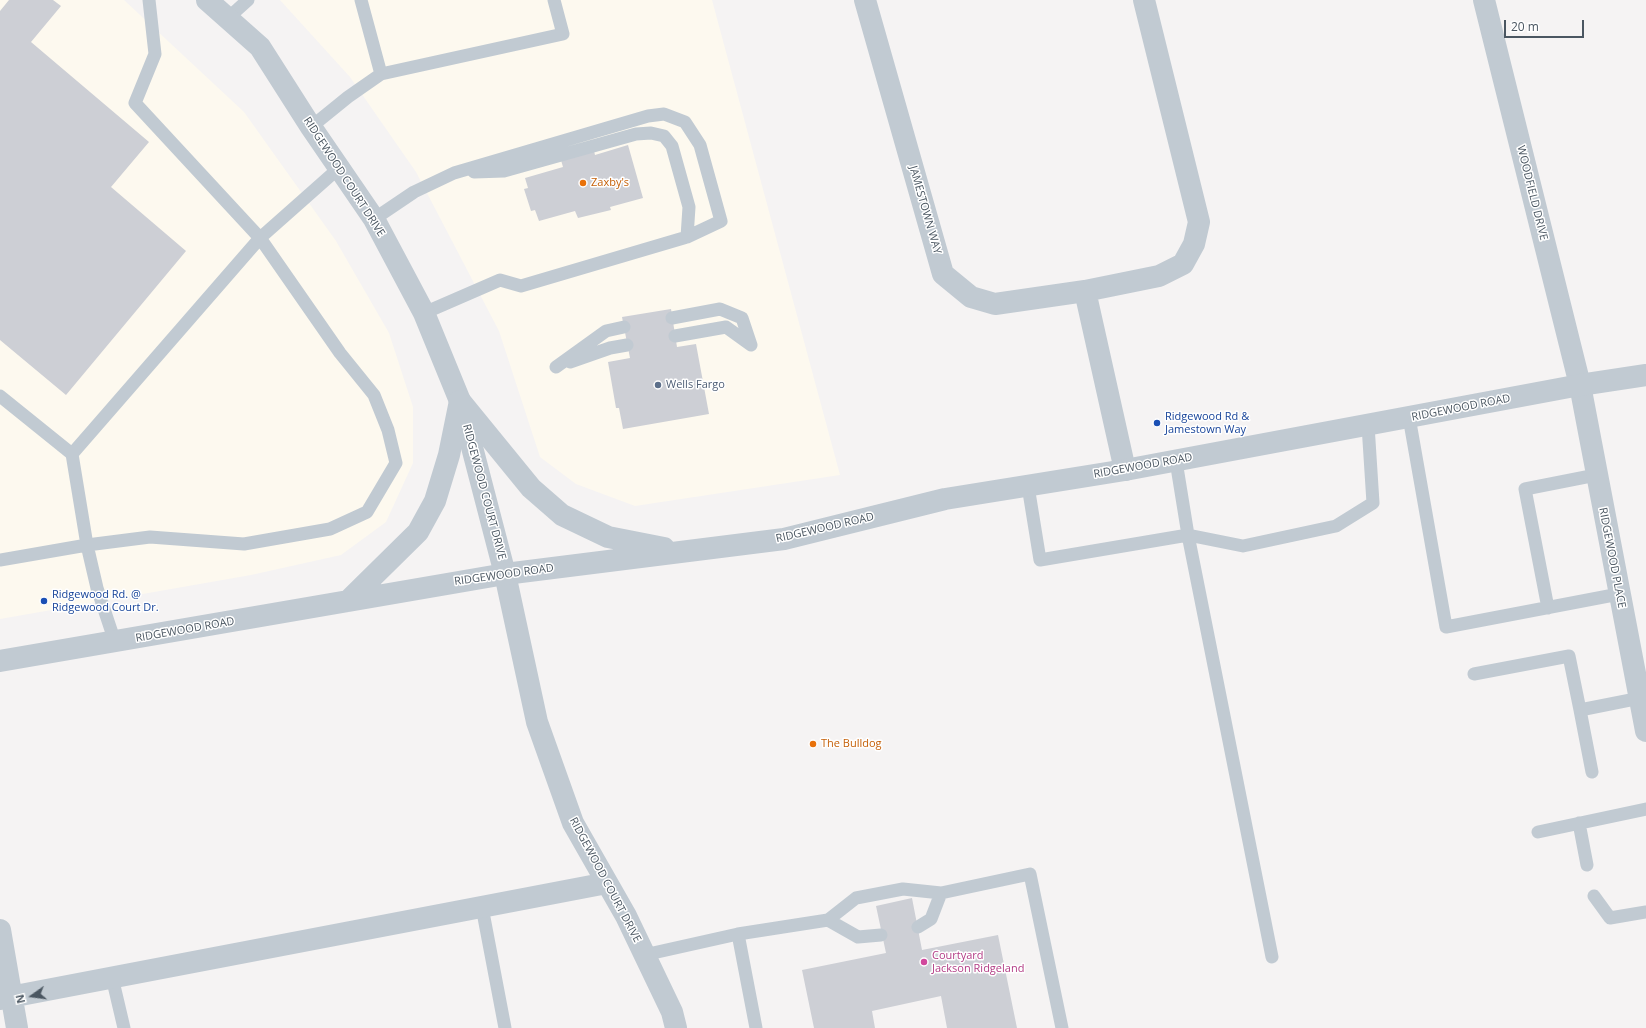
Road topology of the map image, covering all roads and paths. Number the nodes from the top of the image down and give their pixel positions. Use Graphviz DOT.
graph roads {
  1 [pos="149,0"];
  2 [pos="207,0"];
  3 [pos="248,0"];
  4 [pos="364,0"];
  5 [pos="554,0"];
  6 [pos="865,0"];
  7 [pos="1144,0"];
  8 [pos="1484,0"];
  9 [pos="228,18"];
  10 [pos="381,74"];
  11 [pos="311,127"];
  12 [pos="340,168"];
  13 [pos="454,173"];
  14 [pos="374,219"];
  15 [pos="260,238"];
  16 [pos="687,238"];
  17 [pos="1085,291"];
  18 [pos="424,313"];
  19 [pos="672,318"];
  20 [pos="624,328"];
  21 [pos="675,336"];
  22 [pos="627,345"];
  23 [pos="1646,375"];
  24 [pos="1580,385"];
  25 [pos="0,396"];
  26 [pos="460,401"];
  27 [pos="1409,417"];
  28 [pos="1368,425"];
  29 [pos="72,454"];
  30 [pos="1176,461"];
  31 [pos="1125,470"];
  32 [pos="1596,475"];
  33 [pos="1028,486"];
  34 [pos="1188,535"];
  35 [pos="87,545"];
  36 [pos="684,552"];
  37 [pos="0,560"];
  38 [pos="505,574"];
  39 [pos="1619,594"];
  40 [pos="348,601"];
  41 [pos="1548,608"];
  42 [pos="115,642"];
  43 [pos="0,661"];
  44 [pos="1474,674"];
  45 [pos="1643,698"];
  46 [pos="1580,710"];
  47 [pos="1646,731"];
  48 [pos="1592,772"];
  49 [pos="1646,809"];
  50 [pos="1579,823"];
  51 [pos="1538,832"];
  52 [pos="1587,865"];
  53 [pos="607,883"];
  54 [pos="941,893"];
  55 [pos="1594,896"];
  56 [pos="482,907"];
  57 [pos="1646,912"];
  58 [pos="828,920"];
  59 [pos="918,927"];
  60 [pos="0,930"];
  61 [pos="738,934"];
  62 [pos="881,935"];
  63 [pos="644,955"];
  64 [pos="1272,957"];
  65 [pos="112,977"];
  66 [pos="6,997"];
  67 [pos="17,1028"];
  68 [pos="124,1028"];
  69 [pos="505,1028"];
  70 [pos="676,1028"];
  71 [pos="756,1028"];
  72 [pos="1062,1028"];
  1 -- 15 [label="lane"];
  2 -- 9 [label="street, RIDGEWOOD COURT DRIVE"];
  3 -- 9 [label="lane"];
  4 -- 10 [label="lane"];
  5 -- 10 [label="lane"];
  6 -- 17 [label="street, JAMESTOWN WAY"];
  7 -- 17 [label="street, JAMESTOWN WAY"];
  8 -- 24 [label="street, WOODFIELD DRIVE"];
  9 -- 11 [label="street, RIDGEWOOD COURT DRIVE"];
  10 -- 11 [label="lane"];
  11 -- 12 [label="street, RIDGEWOOD COURT DRIVE"];
  12 -- 14 [label="street, RIDGEWOOD COURT DRIVE"];
  12 -- 15 [label="lane"];
  13 -- 14 [label="lane"];
  13 -- 16 [label="lane"];
  13 -- 16 [label="lane"];
  14 -- 18 [label="street, RIDGEWOOD COURT DRIVE"];
  15 -- 29 [label="lane"];
  15 -- 35 [label="lane"];
  16 -- 18 [label="lane"];
  17 -- 31 [label="street"];
  18 -- 26 [label="street, RIDGEWOOD COURT DRIVE"];
  19 -- 21 [label="lane"];
  20 -- 22 [label="lane"];
  23 -- 24 [label="street, RIDGEWOOD ROAD"];
  24 -- 27 [label="street, RIDGEWOOD ROAD"];
  24 -- 32 [label="street, RIDGEWOOD PLACE"];
  25 -- 29 [label="lane"];
  26 -- 36 [label="street"];
  26 -- 38 [label="street, RIDGEWOOD COURT DRIVE"];
  26 -- 40 [label="street"];
  27 -- 28 [label="street, RIDGEWOOD ROAD"];
  27 -- 41 [label="lane"];
  28 -- 30 [label="street, RIDGEWOOD ROAD"];
  28 -- 34 [label="lane"];
  29 -- 35 [label="lane"];
  30 -- 31 [label="street, RIDGEWOOD ROAD"];
  30 -- 34 [label="lane"];
  31 -- 33 [label="street, RIDGEWOOD ROAD"];
  32 -- 39 [label="street, RIDGEWOOD PLACE"];
  32 -- 41 [label="lane"];
  33 -- 34 [label="lane"];
  33 -- 36 [label="street, RIDGEWOOD ROAD"];
  34 -- 64 [label="lane"];
  35 -- 37 [label="lane"];
  35 -- 42 [label="lane"];
  36 -- 38 [label="street, RIDGEWOOD ROAD"];
  38 -- 40 [label="street, RIDGEWOOD ROAD"];
  38 -- 53 [label="street, RIDGEWOOD COURT DRIVE"];
  39 -- 41 [label="lane"];
  39 -- 45 [label="street, RIDGEWOOD PLACE"];
  40 -- 42 [label="street, RIDGEWOOD ROAD"];
  42 -- 43 [label="street, RIDGEWOOD ROAD"];
  44 -- 46 [label="lane"];
  45 -- 46 [label="lane"];
  45 -- 47 [label="street, RIDGEWOOD PLACE"];
  46 -- 48 [label="lane"];
  49 -- 50 [label="lane"];
  50 -- 51 [label="lane"];
  50 -- 52 [label="lane"];
  53 -- 56 [label="street"];
  53 -- 63 [label="street, RIDGEWOOD COURT DRIVE"];
  54 -- 58 [label="lane"];
  54 -- 59 [label="lane"];
  54 -- 72 [label="lane"];
  55 -- 57 [label="lane"];
  56 -- 65 [label="street"];
  56 -- 69 [label="lane"];
  58 -- 61 [label="lane"];
  58 -- 62 [label="lane"];
  60 -- 66 [label="street"];
  61 -- 63 [label="lane"];
  61 -- 71 [label="lane"];
  63 -- 70 [label="street, RIDGEWOOD COURT DRIVE"];
  65 -- 66 [label="street"];
  65 -- 68 [label="lane"];
  66 -- 67 [label="street"];
}
